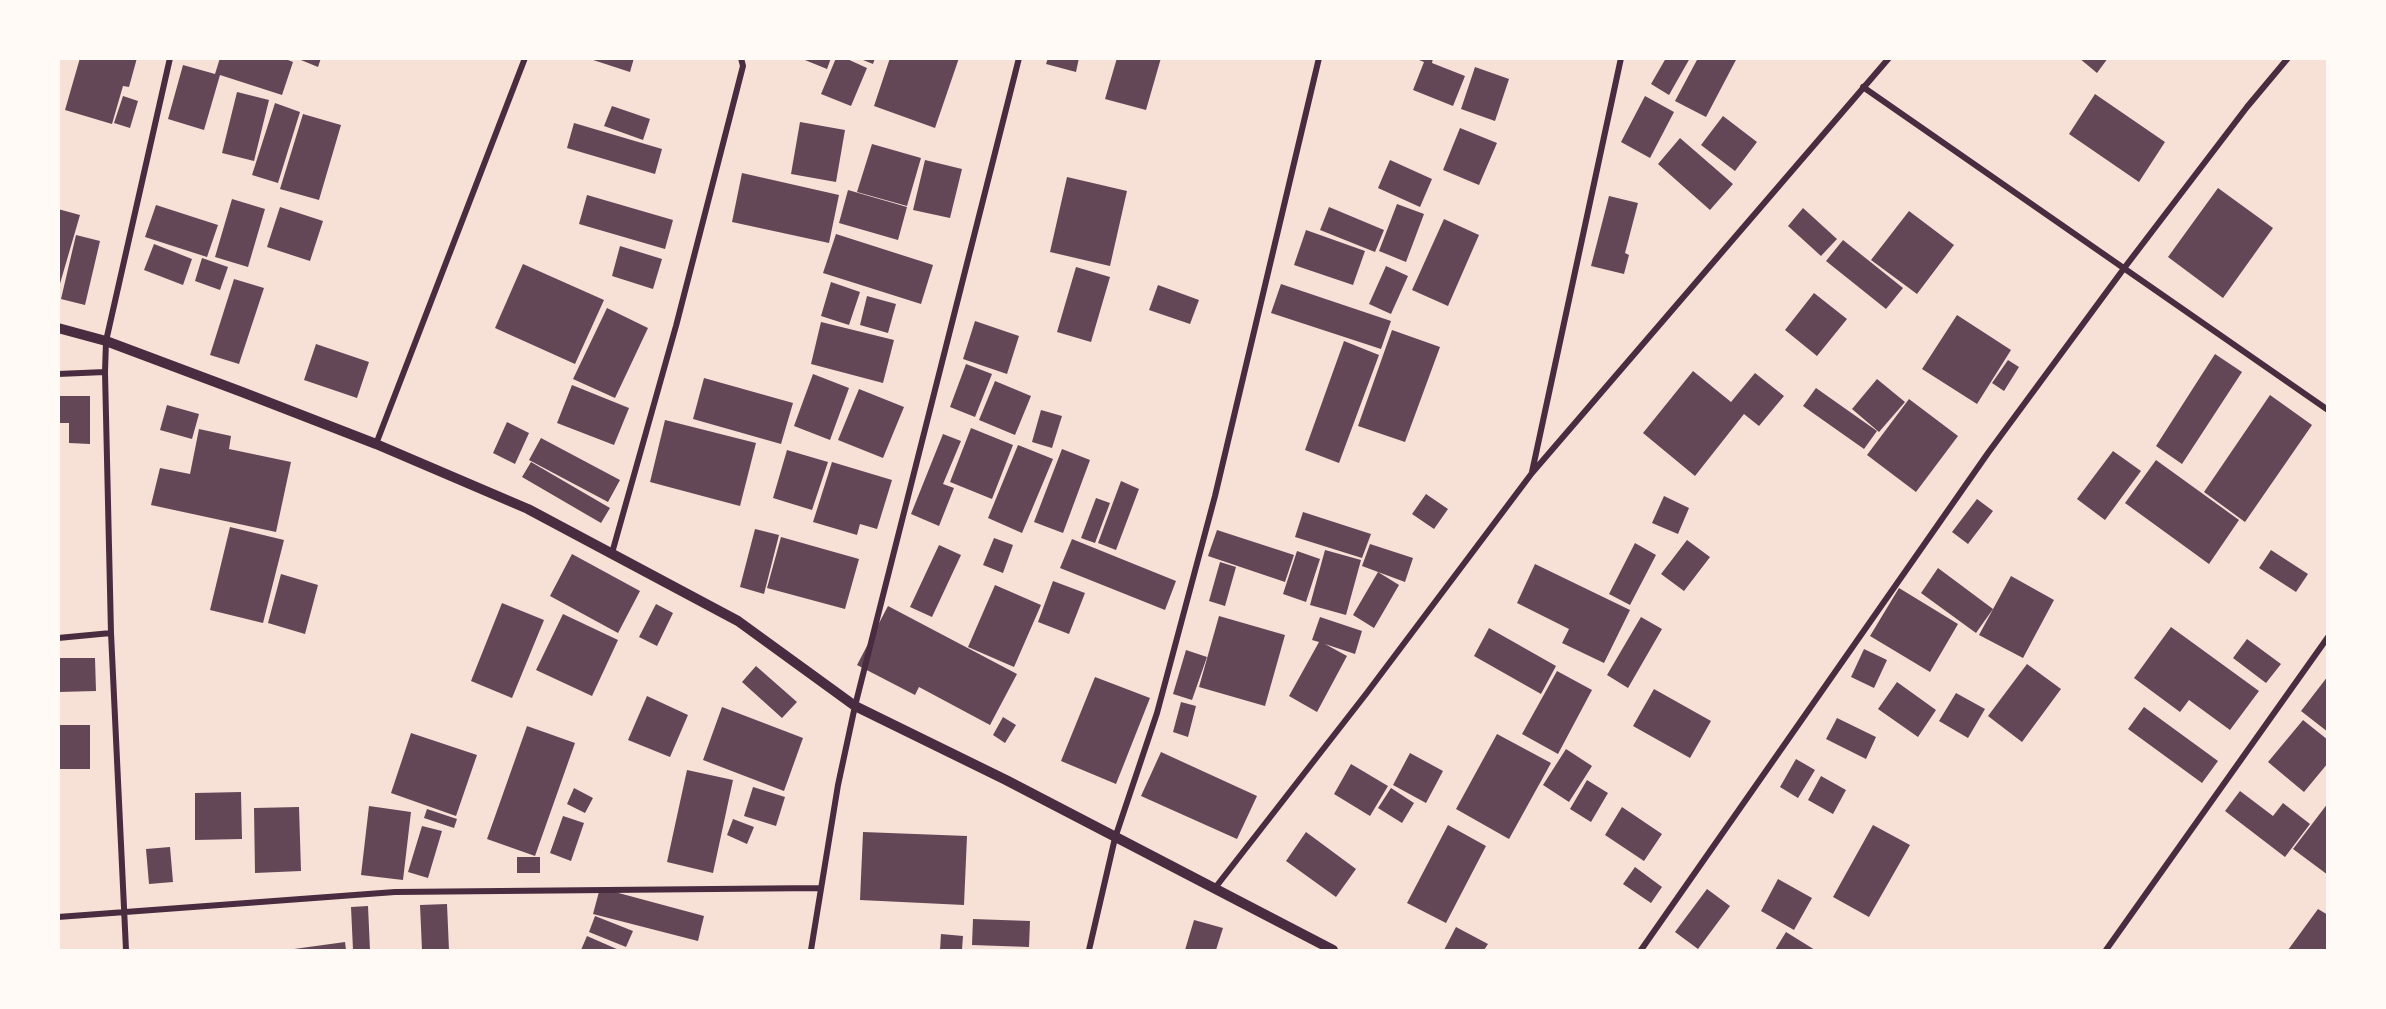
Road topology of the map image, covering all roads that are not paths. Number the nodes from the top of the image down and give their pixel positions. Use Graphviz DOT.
graph roads {
  1 [pos="170,58"];
  2 [pos="525,58"];
  3 [pos="741,58"];
  4 [pos="1019,58"];
  5 [pos="1319,58"];
  6 [pos="1621,58"];
  7 [pos="1889,58"];
  8 [pos="2288,58"];
  9 [pos="1863,87"];
  10 [pos="2125,267"];
  11 [pos="58,328"];
  12 [pos="106,341"];
  13 [pos="105,372"];
  14 [pos="58,374"];
  15 [pos="2328,410"];
  16 [pos="376,444"];
  17 [pos="1532,473"];
  18 [pos="612,553"];
  19 [pos="111,633"];
  20 [pos="2328,637"];
  21 [pos="58,638"];
  22 [pos="855,706"];
  23 [pos="1115,838"];
  24 [pos="820,888"];
  25 [pos="1215,888"];
  26 [pos="124,912"];
  27 [pos="58,917"];
  28 [pos="126,951"];
  29 [pos="811,951"];
  30 [pos="1089,951"];
  31 [pos="1333,951"];
  32 [pos="1641,951"];
  33 [pos="2106,951"];
  1 -- 12 [label="street"];
  2 -- 16 [label="street"];
  3 -- 18 [label="street"];
  4 -- 22 [label="street"];
  5 -- 23 [label="street"];
  6 -- 17 [label="street"];
  7 -- 9 [label="street"];
  8 -- 10 [label="street"];
  9 -- 10 [label="street"];
  9 -- 17 [label="street"];
  10 -- 15 [label="street"];
  10 -- 32 [label="street"];
  11 -- 12 [label="street"];
  12 -- 13 [label="street"];
  12 -- 16 [label="street"];
  13 -- 14 [label="street"];
  13 -- 19 [label="street"];
  16 -- 18 [label="street"];
  17 -- 25 [label="street"];
  18 -- 22 [label="street"];
  19 -- 21 [label="street"];
  19 -- 26 [label="street"];
  20 -- 33 [label="street"];
  22 -- 23 [label="street"];
  22 -- 24 [label="street"];
  23 -- 25 [label="street"];
  23 -- 30 [label="street"];
  24 -- 26 [label="street"];
  24 -- 29 [label="street"];
  25 -- 31 [label="street"];
  26 -- 27 [label="street"];
  26 -- 28 [label="street"];
}
